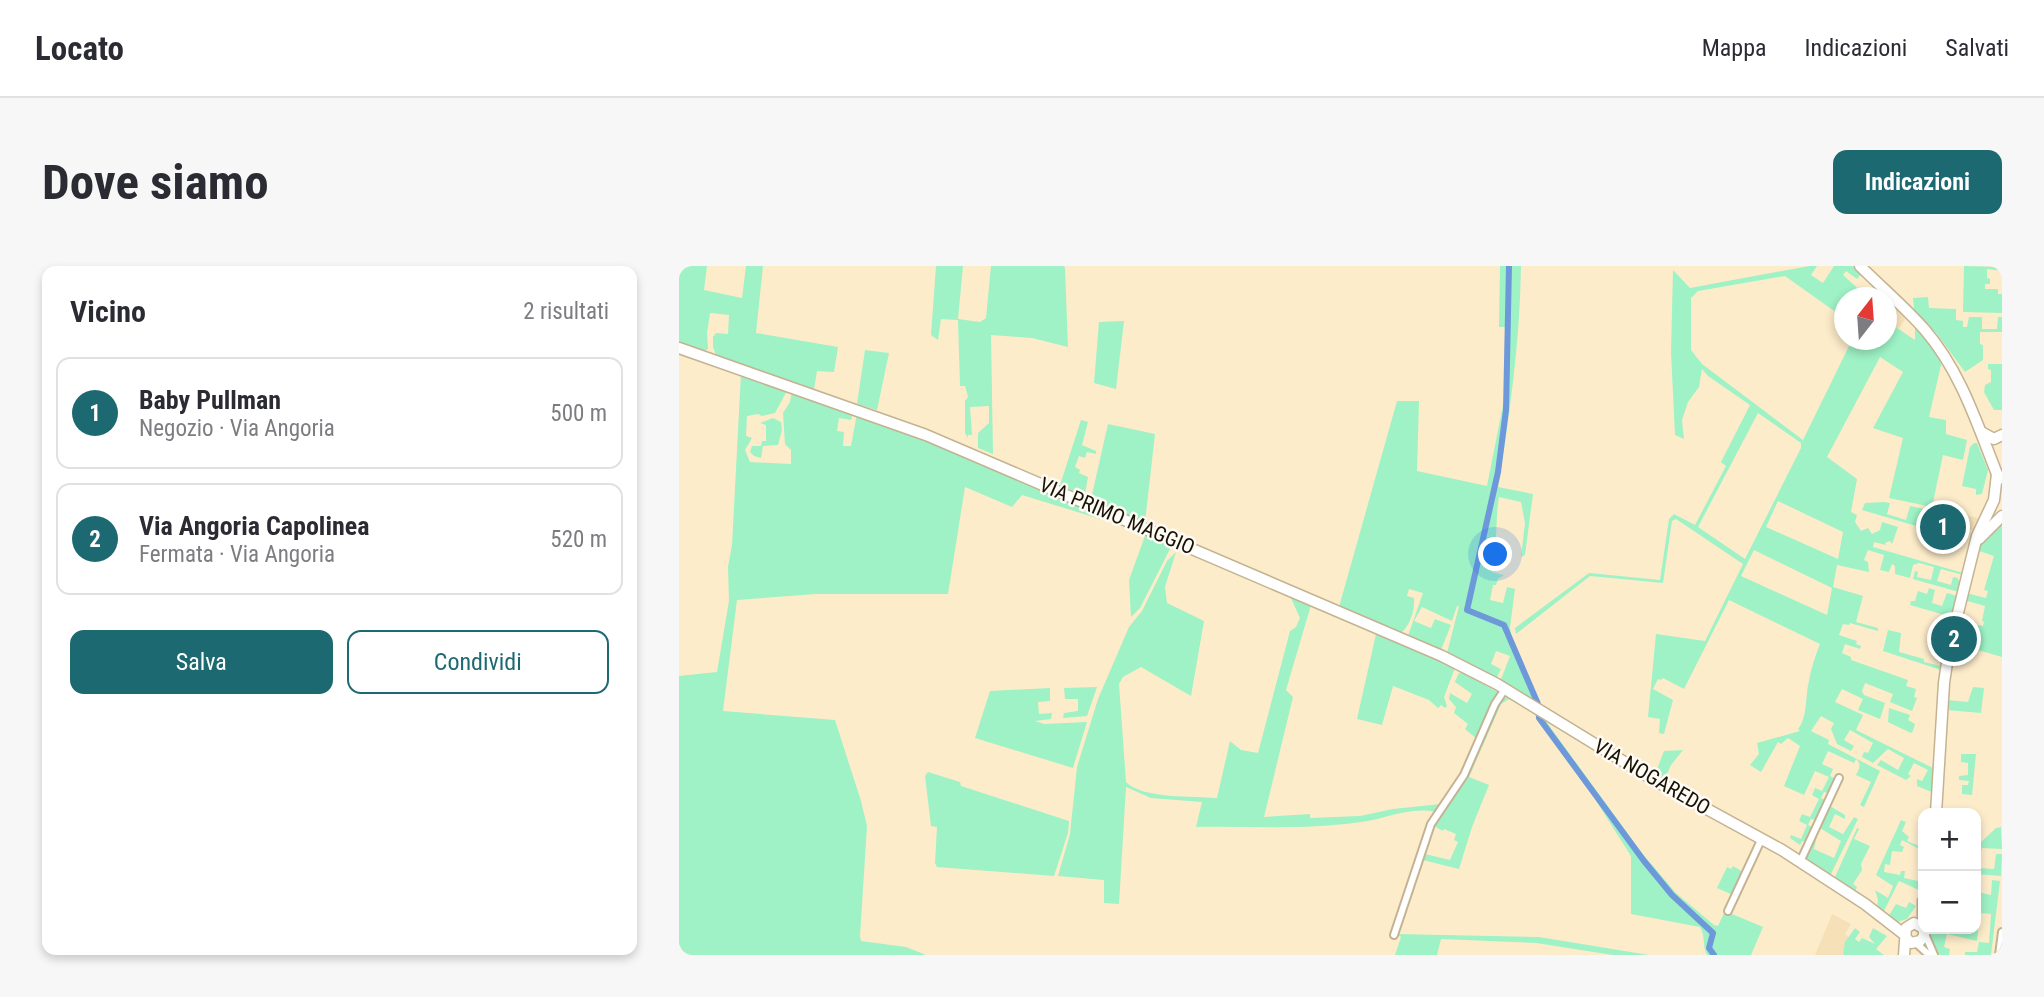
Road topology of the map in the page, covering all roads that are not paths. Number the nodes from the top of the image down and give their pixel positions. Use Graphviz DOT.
graph roads {
  1 [pos="1860,266"];
  2 [pos="679,348"];
  3 [pos="1981,431"];
  4 [pos="2002,435"];
  5 [pos="1997,474"];
  6 [pos="2002,487"];
  7 [pos="2002,505"];
  8 [pos="1989,512"];
  9 [pos="2002,516"];
  10 [pos="2002,523"];
  11 [pos="1989,528"];
  12 [pos="1973,548"];
  13 [pos="1505,689"];
  14 [pos="1540,711"];
  15 [pos="1839,778"];
  16 [pos="1936,808"];
  17 [pos="1762,838"];
  18 [pos="1800,862"];
  19 [pos="1728,911"];
  20 [pos="1918,916"];
  21 [pos="1918,924"];
  22 [pos="2002,932"];
  23 [pos="1924,934"];
  24 [pos="1926,934"];
  25 [pos="1910,935"];
  26 [pos="1394,936"];
  27 [pos="1905,955"];
  28 [pos="1929,955"];
  29 [pos="1934,955"];
  30 [pos="1999,955"];
  1 -- 3 [label="street"];
  2 -- 13 [label="street, VIA PRIMO MAGGIO"];
  3 -- 4 [label="street"];
  3 -- 5 [label="street"];
  5 -- 6 [label="street"];
  5 -- 8 [label="street"];
  7 -- 8 [label="street"];
  8 -- 12 [label="street"];
  9 -- 11 [label="street"];
  10 -- 11 [label="street"];
  11 -- 12 [label="street"];
  12 -- 16 [label="street"];
  13 -- 14 [label="street, VIA PRIMO MAGGIO"];
  13 -- 26 [label="street"];
  14 -- 17 [label="street, VIA NOGAREDO"];
  15 -- 18 [label="street"];
  17 -- 18 [label="street, VIA NOGAREDO"];
  17 -- 19 [label="street"];
  18 -- 25 [label="street, VIA NOGAREDO"];
  20 -- 25 [label="street"];
  21 -- 25 [label="street, VIA NOGAREDO"];
  22 -- 30 [label="street"];
  23 -- 25 [label="street"];
  24 -- 29 [label="street"];
  25 -- 27 [label="street"];
  25 -- 28 [label="street"];
}
